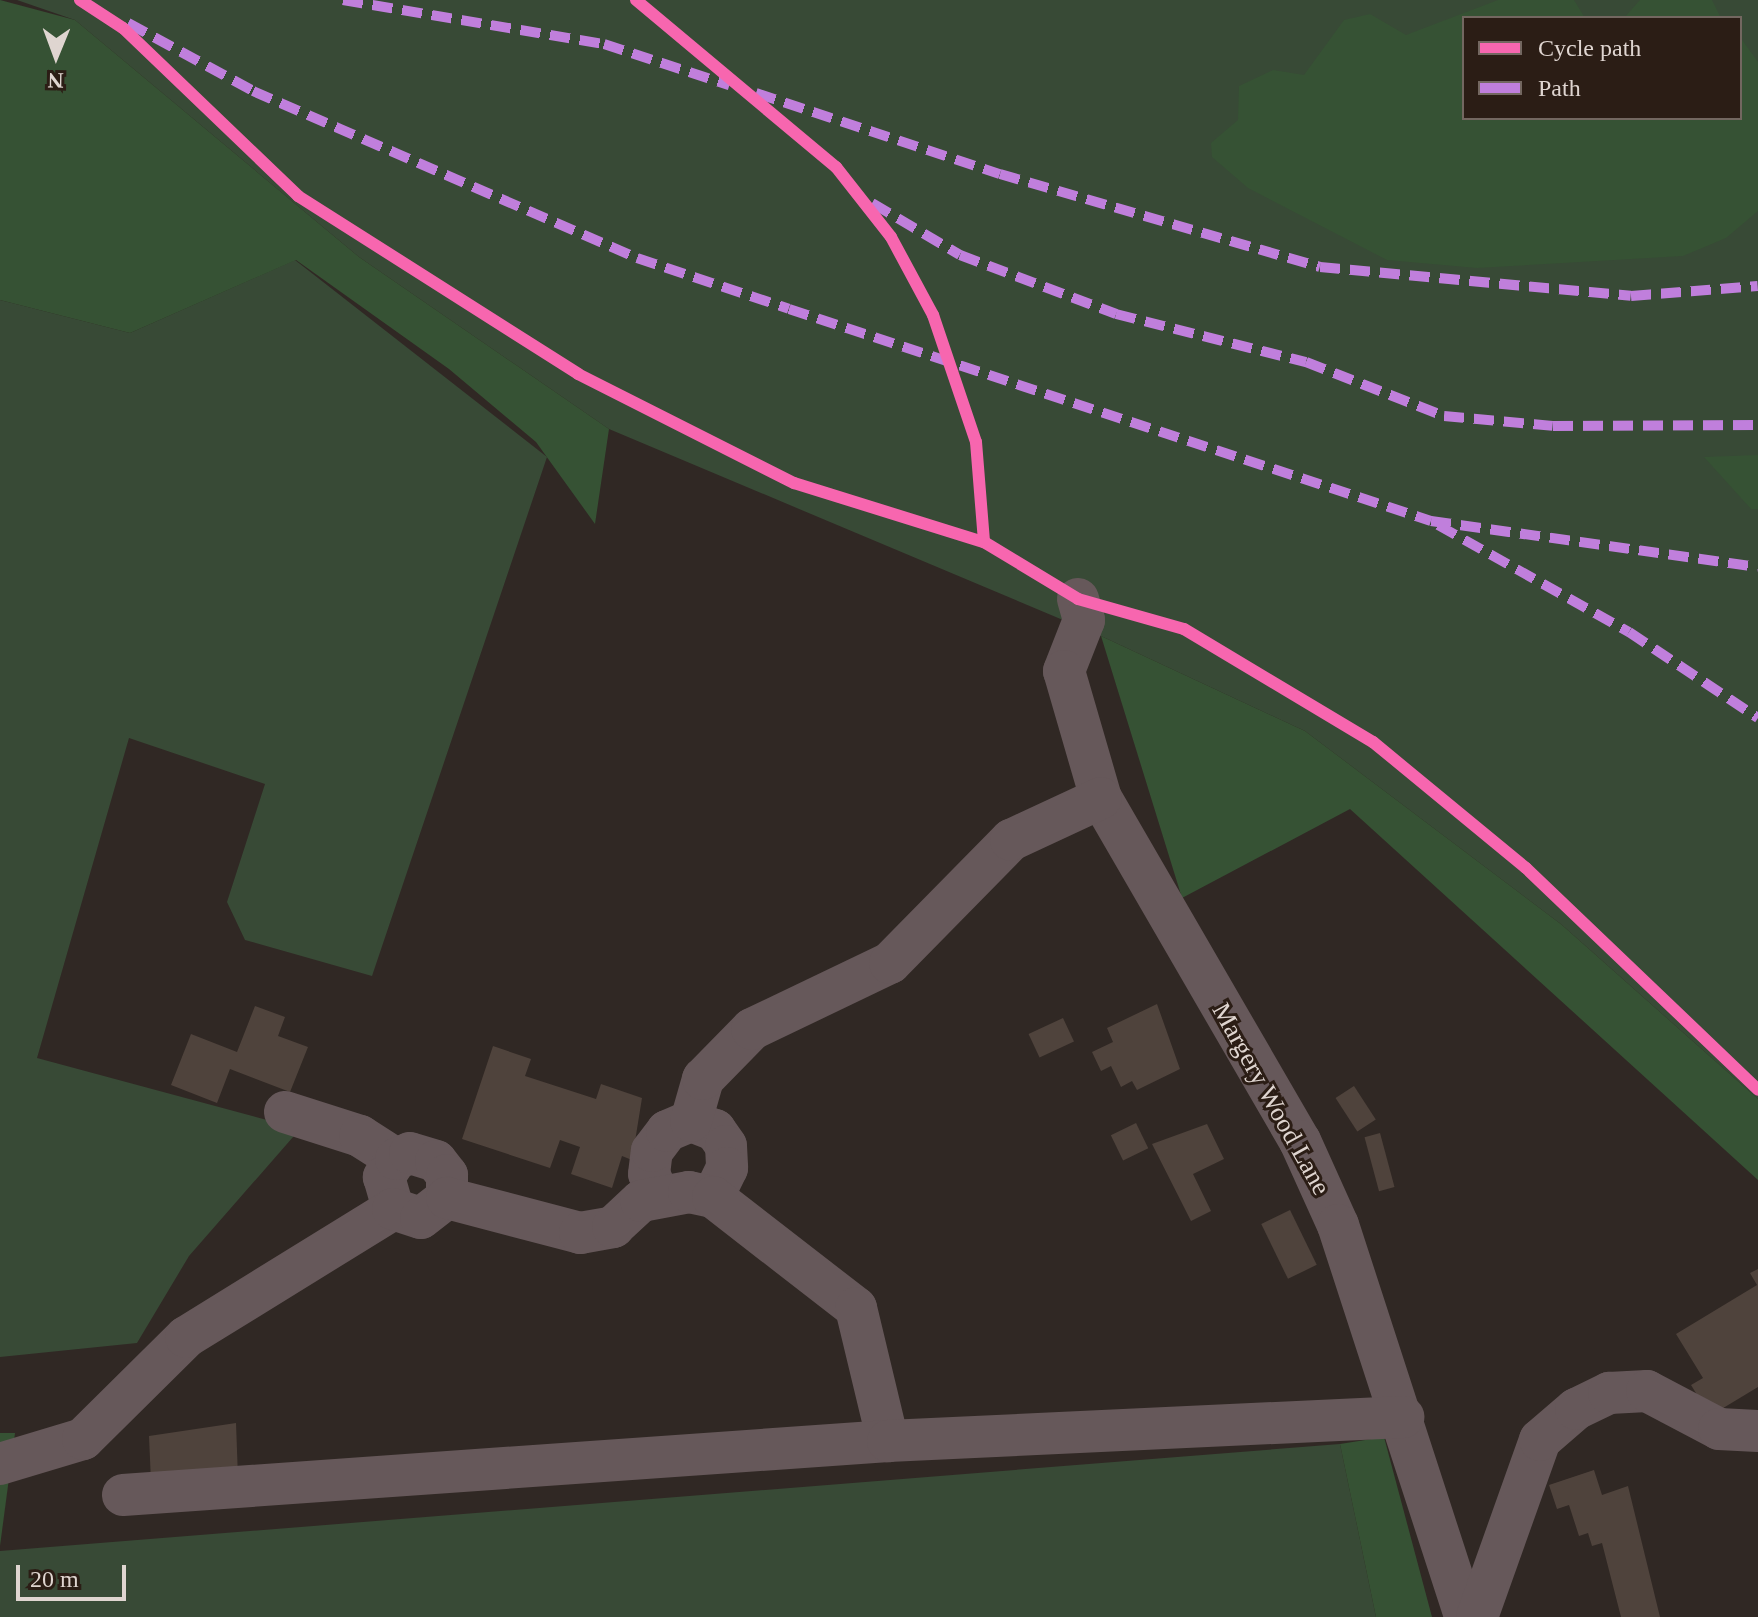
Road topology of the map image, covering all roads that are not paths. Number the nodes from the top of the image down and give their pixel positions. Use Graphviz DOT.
graph roads {
  1 [pos="1078,599"];
  2 [pos="1101,798"];
  3 [pos="285,1112"];
  4 [pos="691,1121"];
  5 [pos="396,1159"];
  6 [pos="659,1197"];
  7 [pos="713,1197"];
  8 [pos="447,1198"];
  9 [pos="393,1209"];
  10 [pos="1403,1417"];
  11 [pos="1758,1431"];
  12 [pos="888,1441"];
  13 [pos="0,1464"];
  14 [pos="123,1495"];
  15 [pos="1465,1617"];
  16 [pos="1477,1617"];
  1 -- 2 [label="lane, Margery Wood Lane"];
  2 -- 4 [label="lane"];
  2 -- 10 [label="lane, Margery Wood Lane"];
  3 -- 5 [label="lane"];
  4 -- 6 [label="lane"];
  4 -- 7 [label="lane"];
  5 -- 8 [label="lane"];
  5 -- 9 [label="lane"];
  6 -- 7 [label="lane"];
  6 -- 8 [label="lane"];
  7 -- 12 [label="lane"];
  8 -- 9 [label="lane"];
  9 -- 13 [label="lane"];
  10 -- 12 [label="lane"];
  10 -- 15 [label="lane, Margery Wood Lane"];
  11 -- 16 [label="lane"];
  12 -- 14 [label="lane"];
}
